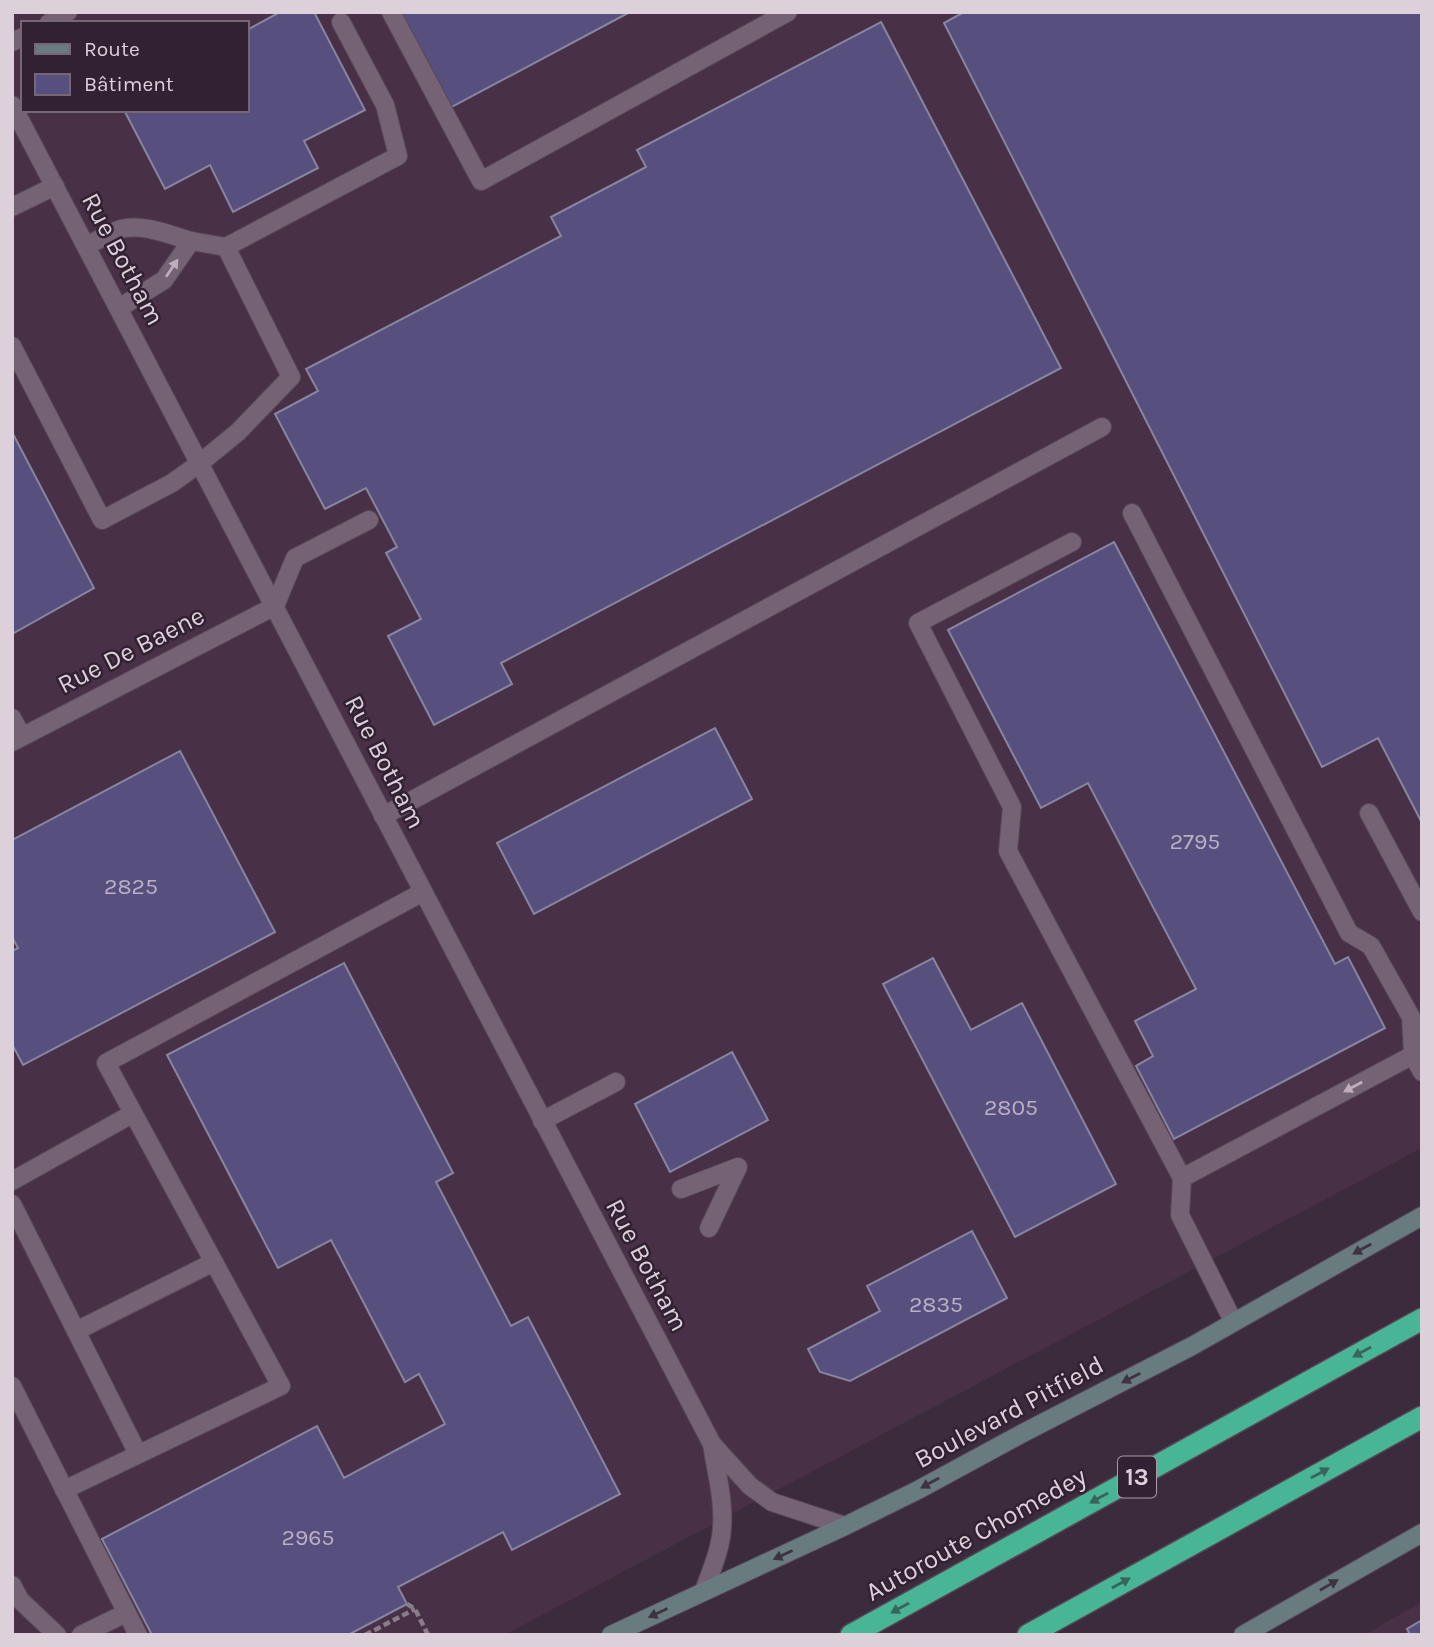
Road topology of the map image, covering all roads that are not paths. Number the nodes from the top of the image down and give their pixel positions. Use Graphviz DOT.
graph roads {
  1 [pos="68,12"];
  2 [pos="391,12"];
  3 [pos="788,12"];
  4 [pos="52,21"];
  5 [pos="341,22"];
  6 [pos="12,104"];
  7 [pos="55,186"];
  8 [pos="12,207"];
  9 [pos="191,241"];
  10 [pos="86,246"];
  11 [pos="226,247"];
  12 [pos="119,308"];
  13 [pos="12,346"];
  14 [pos="1102,428"];
  15 [pos="200,463"];
  16 [pos="1132,513"];
  17 [pos="369,520"];
  18 [pos="1072,542"];
  19 [pos="275,606"];
  20 [pos="12,718"];
  21 [pos="17,739"];
  22 [pos="1369,813"];
  23 [pos="383,816"];
  24 [pos="423,892"];
  25 [pos="1422,912"];
  26 [pos="1413,1055"];
  27 [pos="1422,1072"];
  28 [pos="616,1082"];
  29 [pos="132,1114"];
  30 [pos="542,1121"];
  31 [pos="1182,1178"];
  32 [pos="12,1181"];
  33 [pos="681,1189"];
  34 [pos="12,1204"];
  35 [pos="1422,1216"];
  36 [pos="709,1228"];
  37 [pos="214,1262"];
  38 [pos="1422,1318"];
  39 [pos="1233,1321"];
  40 [pos="76,1331"];
  41 [pos="12,1385"];
  42 [pos="1422,1417"];
  43 [pos="712,1444"];
  44 [pos="138,1454"];
  45 [pos="64,1490"];
  46 [pos="845,1526"];
  47 [pos="1422,1533"];
  48 [pos="12,1585"];
  49 [pos="704,1591"];
  50 [pos="126,1613"];
  51 [pos="57,1635"];
  52 [pos="81,1635"];
  53 [pos="138,1635"];
  54 [pos="611,1635"];
  55 [pos="851,1635"];
  56 [pos="1028,1635"];
  57 [pos="1243,1635"];
  1 -- 4 [label="street"];
  2 -- 3 [label="street"];
  5 -- 11 [label="street"];
  6 -- 7 [label="street, Rue Botham"];
  7 -- 8 [label="street"];
  7 -- 10 [label="street, Rue Botham"];
  9 -- 10 [label="street"];
  9 -- 11 [label="street"];
  12 -- 9 [label="street, one-way"];
  10 -- 12 [label="street, Rue Botham"];
  11 -- 15 [label="street"];
  12 -- 15 [label="street, Rue Botham"];
  13 -- 15 [label="street"];
  14 -- 23 [label="street"];
  15 -- 19 [label="street, Rue Botham"];
  16 -- 26 [label="street"];
  17 -- 19 [label="street"];
  18 -- 31 [label="street"];
  19 -- 21 [label="street, Rue De Baene"];
  19 -- 23 [label="street, Rue Botham"];
  20 -- 21 [label="street"];
  22 -- 25 [label="street"];
  23 -- 24 [label="street, Rue Botham"];
  24 -- 29 [label="street"];
  24 -- 30 [label="street, Rue Botham"];
  26 -- 27 [label="street"];
  26 -- 31 [label="street, one-way"];
  28 -- 30 [label="street"];
  29 -- 32 [label="street"];
  29 -- 37 [label="street"];
  30 -- 43 [label="street, Rue Botham"];
  31 -- 39 [label="street"];
  33 -- 36 [label="street"];
  34 -- 40 [label="street"];
  35 -- 39 [label="main road, Boulevard Pitfield, one-way"];
  37 -- 40 [label="street"];
  37 -- 44 [label="street"];
  38 -- 55 [label="highway, Autoroute Chomedey / 13, one-way"];
  39 -- 46 [label="main road, Boulevard Pitfield, one-way"];
  40 -- 44 [label="street"];
  41 -- 45 [label="street"];
  56 -- 42 [label="highway, one-way"];
  43 -- 46 [label="street, Rue Botham"];
  43 -- 49 [label="street, Rue Botham"];
  44 -- 45 [label="street"];
  45 -- 50 [label="street"];
  46 -- 49 [label="main road, Boulevard Pitfield, one-way"];
  57 -- 47 [label="main road, one-way"];
  48 -- 51 [label="street"];
  49 -- 54 [label="main road, Boulevard Pitfield, one-way"];
  50 -- 52 [label="street"];
  50 -- 53 [label="street"];
}
